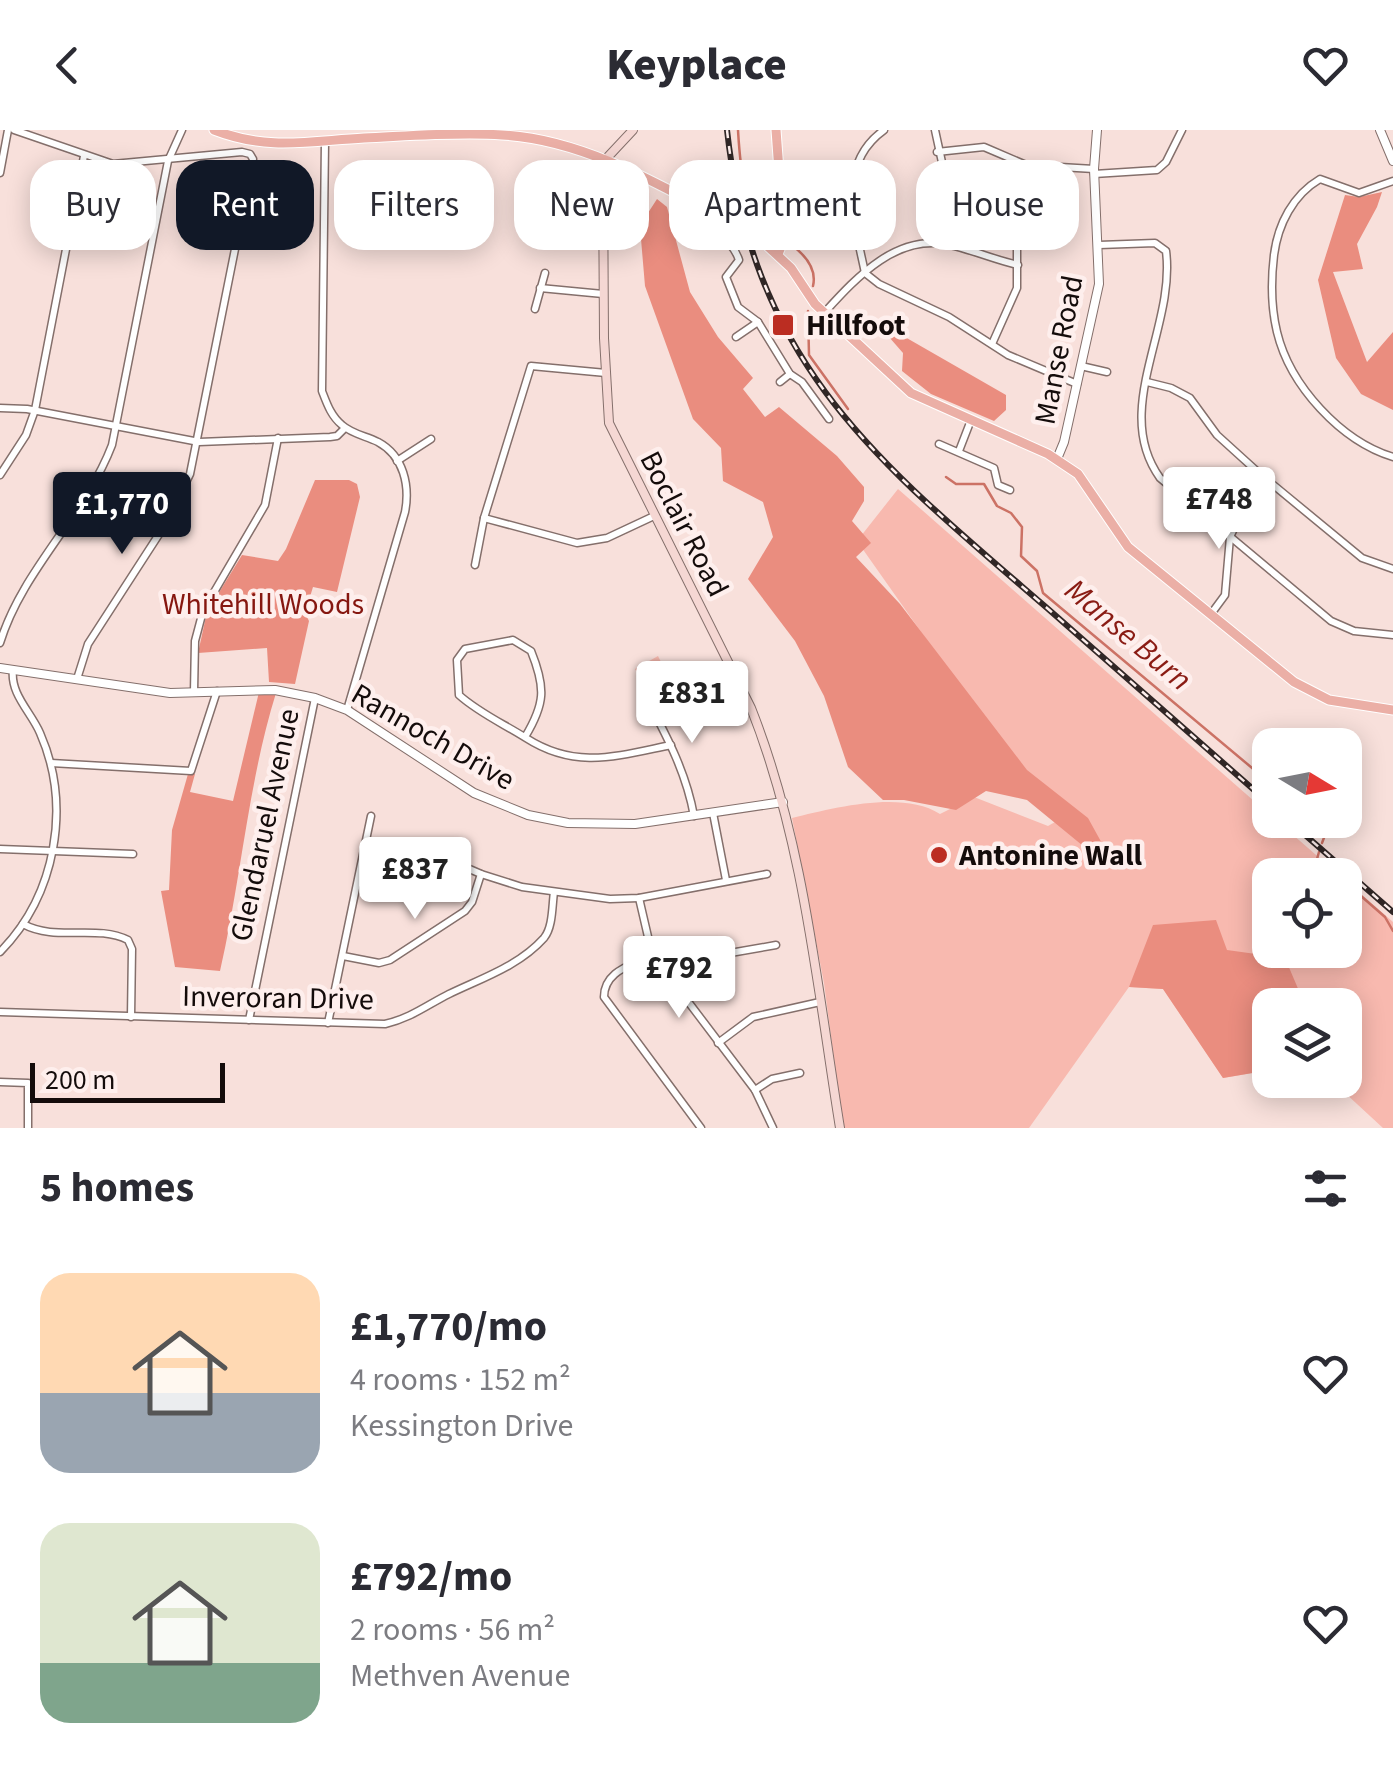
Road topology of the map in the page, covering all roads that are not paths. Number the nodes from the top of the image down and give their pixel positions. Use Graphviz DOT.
graph roads {
  1 [pos="11,130"];
  2 [pos="182,130"];
  3 [pos="214,130"];
  4 [pos="776,130"];
  5 [pos="884,130"];
  6 [pos="935,130"];
  7 [pos="1097,130"];
  8 [pos="1182,130"];
  9 [pos="1380,130"];
  10 [pos="508,132"];
  11 [pos="627,132"];
  12 [pos="424,133"];
  13 [pos="324,141"];
  14 [pos="937,152"];
  15 [pos="84,156"];
  16 [pos="598,160"];
  17 [pos="606,160"];
  18 [pos="778,160"];
  19 [pos="940,160"];
  20 [pos="1014,160"];
  21 [pos="168,161"];
  22 [pos="1393,161"];
  23 [pos="1079,170"];
  24 [pos="0,172"];
  25 [pos="1094,172"];
  26 [pos="1393,181"];
  27 [pos="1099,245"];
  28 [pos="916,247"];
  29 [pos="603,250"];
  30 [pos="734,250"];
  31 [pos="773,250"];
  32 [pos="780,250"];
  33 [pos="968,250"];
  34 [pos="1018,250"];
  35 [pos="778,254"];
  36 [pos="1018,265"];
  37 [pos="864,269"];
  38 [pos="545,273"];
  39 [pos="540,288"];
  40 [pos="603,294"];
  41 [pos="534,309"];
  42 [pos="824,313"];
  43 [pos="758,322"];
  44 [pos="736,337"];
  45 [pos="992,344"];
  46 [pos="1081,366"];
  47 [pos="1107,372"];
  48 [pos="606,373"];
  49 [pos="790,374"];
  50 [pos="780,382"];
  51 [pos="1146,382"];
  52 [pos="1077,384"];
  53 [pos="0,408"];
  54 [pos="35,410"];
  55 [pos="829,419"];
  56 [pos="971,420"];
  57 [pos="117,426"];
  58 [pos="345,428"];
  59 [pos="278,438"];
  60 [pos="431,439"];
  61 [pos="199,442"];
  62 [pos="939,444"];
  63 [pos="959,451"];
  64 [pos="1393,457"];
  65 [pos="1057,458"];
  66 [pos="398,460"];
  67 [pos="1260,474"];
  68 [pos="0,475"];
  69 [pos="1010,490"];
  70 [pos="654,516"];
  71 [pos="484,518"];
  72 [pos="1230,537"];
  73 [pos="474,565"];
  74 [pos="1393,569"];
  75 [pos="1211,614"];
  76 [pos="1393,635"];
  77 [pos="0,643"];
  78 [pos="0,668"];
  79 [pos="12,670"];
  80 [pos="77,679"];
  81 [pos="217,691"];
  82 [pos="194,692"];
  83 [pos="644,693"];
  84 [pos="314,698"];
  85 [pos="347,710"];
  86 [pos="1393,710"];
  87 [pos="525,737"];
  88 [pos="672,745"];
  89 [pos="51,763"];
  90 [pos="784,802"];
  91 [pos="713,812"];
  92 [pos="371,816"];
  93 [pos="694,816"];
  94 [pos="0,849"];
  95 [pos="53,850"];
  96 [pos="134,854"];
  97 [pos="482,874"];
  98 [pos="766,874"];
  99 [pos="726,881"];
  100 [pos="358,883"];
  101 [pos="554,892"];
  102 [pos="639,898"];
  103 [pos="23,924"];
  104 [pos="776,945"];
  105 [pos="0,952"];
  106 [pos="652,954"];
  107 [pos="342,956"];
  108 [pos="673,984"];
  109 [pos="820,1002"];
  110 [pos="0,1012"];
  111 [pos="130,1016"];
  112 [pos="249,1020"];
  113 [pos="328,1023"];
  114 [pos="718,1043"];
  115 [pos="800,1073"];
  116 [pos="0,1082"];
  117 [pos="755,1090"];
  118 [pos="28,1128"];
  119 [pos="701,1128"];
  120 [pos="773,1128"];
  121 [pos="840,1128"];
  1 -- 15 [label="street"];
  1 -- 24 [label="street"];
  2 -- 21 [label="street"];
  3 -- 13 [label="main road"];
  4 -- 18 [label="main road"];
  5 -- 37 [label="street"];
  6 -- 14 [label="street"];
  7 -- 25 [label="street, Manse Road"];
  8 -- 25 [label="street"];
  9 -- 22 [label="street"];
  10 -- 12 [label="main road"];
  10 -- 16 [label="main road"];
  11 -- 17 [label="main road"];
  12 -- 13 [label="main road"];
  13 -- 58 [label="street"];
  14 -- 19 [label="street"];
  14 -- 20 [label="street"];
  15 -- 21 [label="street"];
  15 -- 54 [label="street"];
  21 -- 57 [label="street"];
  21 -- 61 [label="street"];
  23 -- 25 [label="street"];
  25 -- 27 [label="street, Manse Road"];
  26 -- 64 [label="street"];
  27 -- 46 [label="street, Manse Road"];
  27 -- 51 [label="street"];
  28 -- 37 [label="street"];
  29 -- 40 [label="main road, Boclair Road"];
  30 -- 43 [label="street"];
  31 -- 35 [label="main road"];
  32 -- 35 [label="main road"];
  33 -- 36 [label="street"];
  34 -- 36 [label="street"];
  35 -- 42 [label="main road"];
  36 -- 45 [label="street"];
  37 -- 42 [label="street"];
  37 -- 45 [label="street"];
  38 -- 39 [label="street"];
  39 -- 40 [label="street"];
  39 -- 41 [label="street"];
  40 -- 48 [label="main road, Boclair Road"];
  42 -- 56 [label="main road"];
  43 -- 44 [label="street"];
  43 -- 49 [label="street"];
  45 -- 52 [label="street"];
  46 -- 47 [label="street"];
  46 -- 52 [label="street, Manse Road"];
  48 -- 70 [label="main road, Boclair Road"];
  48 -- 71 [label="street"];
  49 -- 50 [label="street"];
  49 -- 55 [label="street"];
  51 -- 67 [label="street"];
  51 -- 72 [label="street"];
  52 -- 65 [label="street, Manse Road"];
  53 -- 54 [label="street"];
  54 -- 57 [label="street"];
  54 -- 68 [label="street"];
  56 -- 63 [label="street"];
  56 -- 65 [label="main road"];
  57 -- 61 [label="street"];
  57 -- 77 [label="street"];
  58 -- 59 [label="street"];
  58 -- 66 [label="street"];
  59 -- 61 [label="street"];
  59 -- 82 [label="street"];
  60 -- 66 [label="street"];
  61 -- 80 [label="street"];
  62 -- 63 [label="street"];
  63 -- 69 [label="street"];
  65 -- 75 [label="main road"];
  66 -- 85 [label="street"];
  67 -- 72 [label="street"];
  67 -- 74 [label="street"];
  70 -- 71 [label="street"];
  70 -- 90 [label="main road, Boclair Road"];
  71 -- 73 [label="street"];
  72 -- 75 [label="street"];
  72 -- 76 [label="street"];
  75 -- 86 [label="main road"];
  78 -- 79 [label="street, Rannoch Drive"];
  79 -- 80 [label="street, Rannoch Drive"];
  79 -- 89 [label="street"];
  80 -- 82 [label="street, Rannoch Drive"];
  81 -- 82 [label="street, Rannoch Drive"];
  81 -- 84 [label="street, Rannoch Drive"];
  81 -- 89 [label="street"];
  83 -- 88 [label="street"];
  84 -- 85 [label="street, Rannoch Drive"];
  84 -- 112 [label="street, Glendaruel Avenue"];
  85 -- 93 [label="street, Rannoch Drive"];
  87 -- 87 [label="street"];
  87 -- 88 [label="street"];
  88 -- 93 [label="street"];
  89 -- 95 [label="street"];
  90 -- 91 [label="street, Rannoch Drive"];
  90 -- 109 [label="main road, Boclair Road"];
  91 -- 93 [label="street, Rannoch Drive"];
  91 -- 99 [label="street"];
  92 -- 100 [label="street"];
  94 -- 95 [label="street"];
  95 -- 96 [label="street"];
  95 -- 103 [label="street"];
  97 -- 100 [label="street"];
  97 -- 101 [label="street"];
  97 -- 107 [label="street"];
  98 -- 99 [label="street"];
  99 -- 102 [label="street"];
  100 -- 107 [label="street"];
  101 -- 102 [label="street"];
  101 -- 113 [label="street, Inveroran Drive"];
  102 -- 106 [label="street"];
  103 -- 105 [label="street"];
  103 -- 111 [label="street"];
  104 -- 108 [label="street"];
  106 -- 108 [label="street"];
  106 -- 119 [label="street"];
  107 -- 113 [label="street"];
  108 -- 114 [label="street"];
  109 -- 114 [label="street"];
  109 -- 121 [label="main road, Boclair Road"];
  110 -- 111 [label="street, Inveroran Drive"];
  111 -- 112 [label="street, Inveroran Drive"];
  112 -- 113 [label="street, Inveroran Drive"];
  114 -- 117 [label="street"];
  115 -- 117 [label="street"];
  116 -- 118 [label="street"];
  117 -- 120 [label="street"];
}
